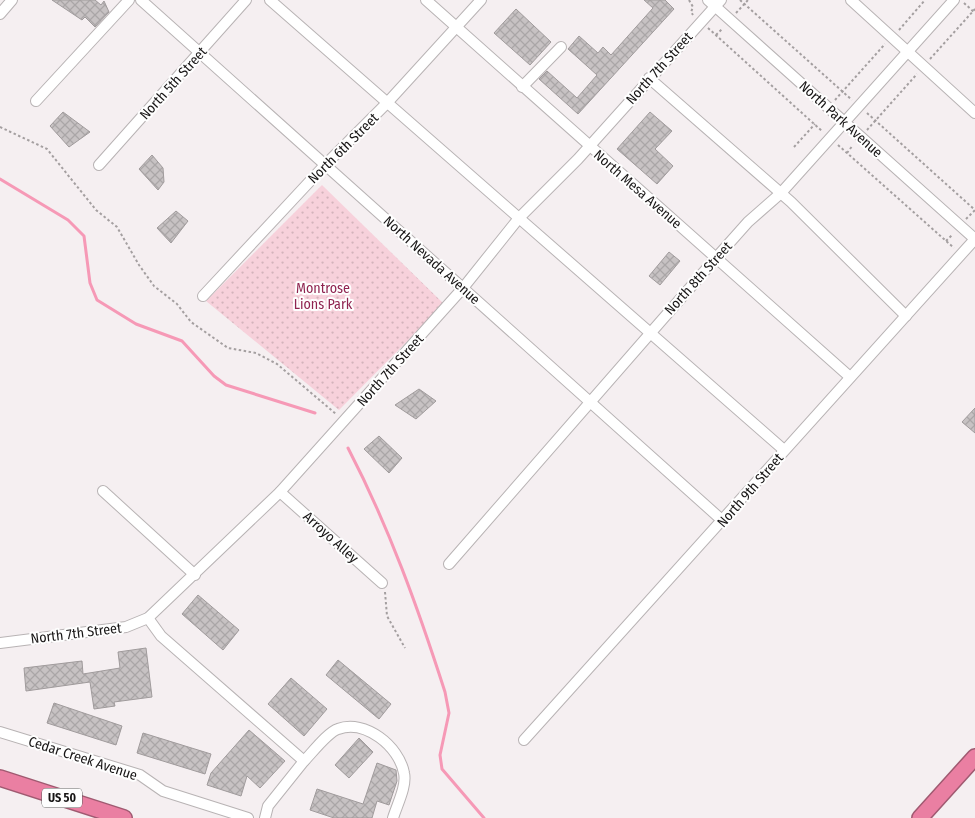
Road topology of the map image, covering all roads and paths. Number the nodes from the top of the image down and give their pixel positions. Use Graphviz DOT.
graph roads {
  1 [pos="12,0"];
  2 [pos="129,0"];
  3 [pos="141,0"];
  4 [pos="246,0"];
  5 [pos="270,0"];
  6 [pos="426,0"];
  7 [pos="481,0"];
  8 [pos="689,0"];
  9 [pos="748,0"];
  10 [pos="851,0"];
  11 [pos="925,0"];
  12 [pos="954,0"];
  13 [pos="961,0"];
  14 [pos="714,2"];
  15 [pos="744,4"];
  16 [pos="974,11"];
  17 [pos="0,14"];
  18 [pos="700,21"];
  19 [pos="456,27"];
  20 [pos="892,38"];
  21 [pos="561,47"];
  22 [pos="907,52"];
  23 [pos="200,53"];
  24 [pos="649,78"];
  25 [pos="522,87"];
  26 [pos="843,92"];
  27 [pos="36,101"];
  28 [pos="387,103"];
  29 [pos="975,113"];
  30 [pos="845,122"];
  31 [pos="815,124"];
  32 [pos="0,127"];
  33 [pos="830,138"];
  34 [pos="588,146"];
  35 [pos="794,147"];
  36 [pos="99,165"];
  37 [pos="325,165"];
  38 [pos="781,193"];
  39 [pos="519,218"];
  40 [pos="975,239"];
  41 [pos="961,255"];
  42 [pos="716,258"];
  43 [pos="463,288"];
  44 [pos="203,296"];
  45 [pos="906,316"];
  46 [pos="650,332"];
  47 [pos="850,378"];
  48 [pos="591,402"];
  49 [pos="344,421"];
  50 [pos="784,450"];
  51 [pos="103,491"];
  52 [pos="280,492"];
  53 [pos="723,521"];
  54 [pos="449,564"];
  55 [pos="194,575"];
  56 [pos="382,583"];
  57 [pos="148,618"];
  58 [pos="0,643"];
  59 [pos="405,648"];
  60 [pos="0,732"];
  61 [pos="524,740"];
  62 [pos="975,757"];
  63 [pos="304,761"];
  64 [pos="0,778"];
  65 [pos="124,818"];
  66 [pos="248,818"];
  67 [pos="265,818"];
  68 [pos="393,818"];
  69 [pos="920,818"];
  1 -- 17 [label="street"];
  2 -- 27 [label="street"];
  3 -- 23 [label="street, North Nevada Avenue"];
  4 -- 23 [label="street, North 5th Street"];
  5 -- 28 [label="street"];
  6 -- 19 [label="street, North Mesa Avenue"];
  7 -- 19 [label="street, North 6th Street"];
  8 -- 18 [label="path"];
  9 -- 15 [label="path"];
  10 -- 20 [label="street"];
  11 -- 20 [label="path"];
  12 -- 22 [label="street, North 8th Street"];
  13 -- 16 [label="path"];
  14 -- 18 [label="street, North 7th Street"];
  14 -- 30 [label="street, North Park Avenue"];
  18 -- 24 [label="street, North 7th Street"];
  18 -- 31 [label="path"];
  19 -- 25 [label="street, North Mesa Avenue"];
  19 -- 28 [label="street, North 6th Street"];
  20 -- 22 [label="street"];
  20 -- 26 [label="path"];
  21 -- 25 [label="street"];
  22 -- 29 [label="street"];
  22 -- 30 [label="street, North 8th Street"];
  23 -- 36 [label="street, North 5th Street"];
  23 -- 37 [label="street, North Nevada Avenue"];
  24 -- 34 [label="street, North 7th Street"];
  24 -- 38 [label="street"];
  25 -- 34 [label="street, North Mesa Avenue"];
  28 -- 37 [label="street, North 6th Street"];
  28 -- 39 [label="street"];
  30 -- 33 [label="street, North 8th Street"];
  30 -- 40 [label="street, North Park Avenue"];
  31 -- 33 [label="path"];
  31 -- 35 [label="path"];
  32 -- 49 [label="path"];
  33 -- 38 [label="street, North 8th Street"];
  33 -- 41 [label="path"];
  34 -- 39 [label="street, North 7th Street"];
  34 -- 42 [label="street, North Mesa Avenue"];
  37 -- 43 [label="street, North Nevada Avenue"];
  37 -- 44 [label="street, North 6th Street"];
  38 -- 42 [label="street, North 8th Street"];
  38 -- 45 [label="street"];
  39 -- 43 [label="street, North 7th Street"];
  39 -- 46 [label="street"];
  40 -- 41 [label="street, North 9th Street"];
  41 -- 45 [label="street, North 9th Street"];
  42 -- 46 [label="street, North 8th Street"];
  42 -- 47 [label="street, North Mesa Avenue"];
  43 -- 48 [label="street, North Nevada Avenue"];
  43 -- 49 [label="street, North 7th Street"];
  45 -- 47 [label="street, North 9th Street"];
  46 -- 48 [label="street, North 8th Street"];
  46 -- 50 [label="street"];
  47 -- 50 [label="street, North 9th Street"];
  48 -- 53 [label="street, North Nevada Avenue"];
  48 -- 54 [label="street, North 8th Street"];
  49 -- 52 [label="street, North 7th Street"];
  50 -- 53 [label="street, North 9th Street"];
  51 -- 55 [label="street"];
  52 -- 55 [label="street, North 7th Street"];
  52 -- 56 [label="street, Arroyo Alley"];
  53 -- 61 [label="street, North 9th Street"];
  55 -- 57 [label="street, North 7th Street"];
  56 -- 59 [label="path"];
  57 -- 58 [label="street, North 7th Street"];
  57 -- 63 [label="street"];
  60 -- 66 [label="street, Cedar Creek Avenue"];
  62 -- 69 [label="highway"];
  63 -- 67 [label="street"];
  63 -- 68 [label="street"];
  64 -- 65 [label="highway, US 50"];
}
